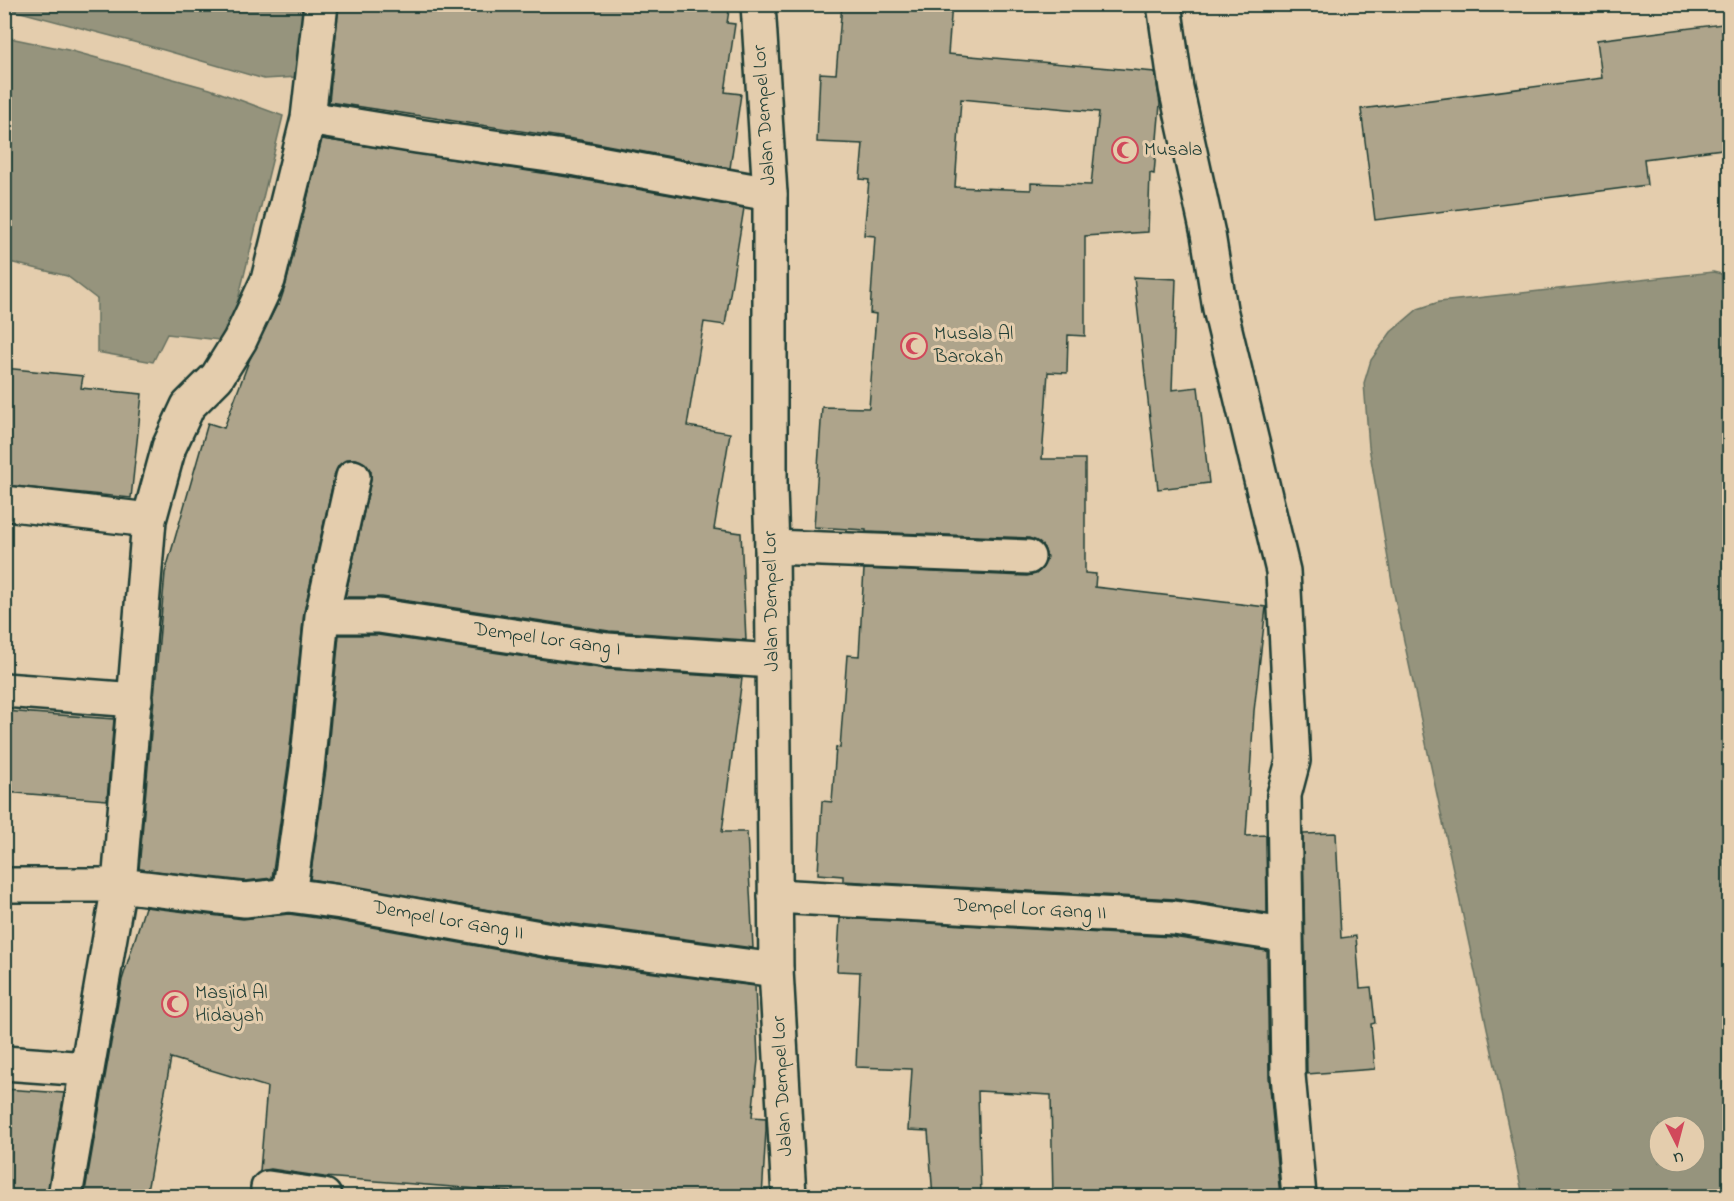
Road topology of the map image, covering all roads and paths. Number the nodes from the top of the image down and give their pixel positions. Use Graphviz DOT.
graph roads {
  1 [pos="321,4"];
  2 [pos="758,4"];
  3 [pos="1164,4"];
  4 [pos="308,118"];
  5 [pos="770,194"];
  6 [pos="353,477"];
  7 [pos="4,502"];
  8 [pos="149,520"];
  9 [pos="772,547"];
  10 [pos="1028,557"];
  11 [pos="322,616"];
  12 [pos="773,661"];
  13 [pos="4,690"];
  14 [pos="135,700"];
  15 [pos="4,885"];
  16 [pos="119,885"];
  17 [pos="289,895"];
  18 [pos="775,896"];
  19 [pos="1285,935"];
  20 [pos="776,970"];
  21 [pos="4,1063"];
  22 [pos="87,1069"];
  23 [pos="268,1188"];
  24 [pos="65,1197"];
  25 [pos="324,1197"];
  26 [pos="789,1197"];
  27 [pos="1299,1197"];
  1 -- 4 [label="street"];
  2 -- 5 [label="street, Jalan Dempel Lor"];
  3 -- 19 [label="street"];
  4 -- 5 [label="street"];
  4 -- 8 [label="street"];
  5 -- 9 [label="street, Jalan Dempel Lor"];
  6 -- 11 [label="street"];
  7 -- 8 [label="street"];
  8 -- 14 [label="street"];
  9 -- 10 [label="street"];
  9 -- 12 [label="street, Jalan Dempel Lor"];
  11 -- 12 [label="street, Dempel Lor Gang I"];
  11 -- 17 [label="street"];
  12 -- 18 [label="street, Jalan Dempel Lor"];
  13 -- 14 [label="street"];
  14 -- 16 [label="street"];
  15 -- 16 [label="street, Dempel Lor Gang II"];
  16 -- 17 [label="street, Dempel Lor Gang II"];
  16 -- 22 [label="street"];
  17 -- 20 [label="street, Dempel Lor Gang II"];
  18 -- 19 [label="street, Dempel Lor Gang II"];
  18 -- 20 [label="street, Jalan Dempel Lor"];
  19 -- 27 [label="street"];
  20 -- 26 [label="street, Jalan Dempel Lor"];
  21 -- 22 [label="street"];
  22 -- 24 [label="street"];
  23 -- 25 [label="street"];
}
